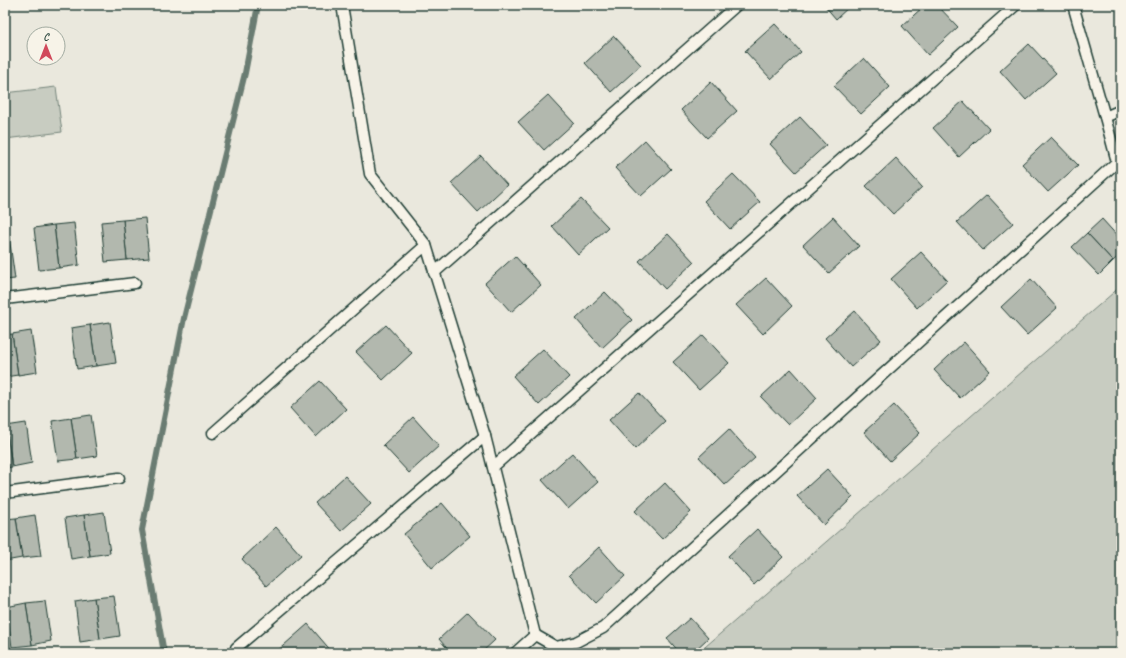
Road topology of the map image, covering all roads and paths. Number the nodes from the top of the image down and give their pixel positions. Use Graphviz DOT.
graph roads {
  1 [pos="342,5"];
  2 [pos="737,5"];
  3 [pos="1016,5"];
  4 [pos="1073,5"];
  5 [pos="1121,110"];
  6 [pos="1105,117"];
  7 [pos="426,245"];
  8 [pos="434,273"];
  9 [pos="134,283"];
  10 [pos="5,299"];
  11 [pos="213,433"];
  12 [pos="486,436"];
  13 [pos="493,467"];
  14 [pos="119,478"];
  15 [pos="5,493"];
  16 [pos="535,634"];
  17 [pos="236,648"];
  18 [pos="515,653"];
  1 -- 7 [label="lane"];
  2 -- 8 [label="lane"];
  3 -- 13 [label="lane"];
  4 -- 6 [label="lane"];
  5 -- 6 [label="lane"];
  6 -- 16 [label="lane"];
  7 -- 8 [label="lane"];
  7 -- 11 [label="lane"];
  8 -- 12 [label="lane"];
  9 -- 10 [label="lane"];
  12 -- 13 [label="lane"];
  12 -- 17 [label="lane"];
  13 -- 16 [label="lane"];
  14 -- 15 [label="lane"];
  16 -- 18 [label="lane"];
}
